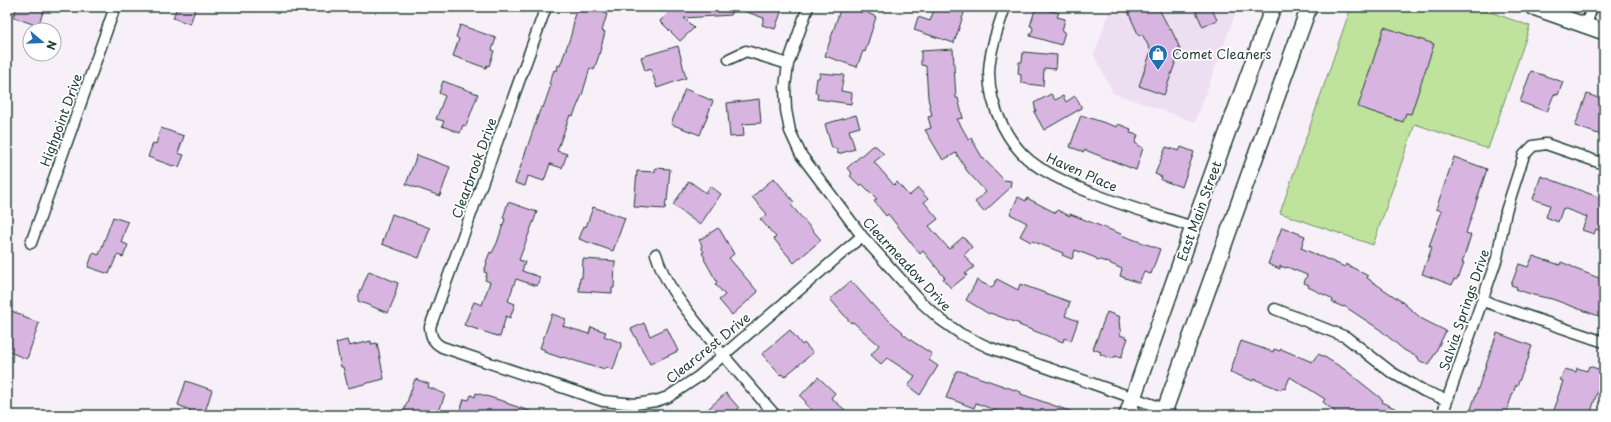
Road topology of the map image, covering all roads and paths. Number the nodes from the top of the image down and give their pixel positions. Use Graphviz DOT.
graph roads {
  1 [pos="115,7"];
  2 [pos="546,7"];
  3 [pos="808,7"];
  4 [pos="1005,7"];
  5 [pos="1274,7"];
  6 [pos="1309,7"];
  7 [pos="1533,7"];
  8 [pos="1592,7"];
  9 [pos="1586,25"];
  10 [pos="1604,32"];
  11 [pos="729,59"];
  12 [pos="788,64"];
  13 [pos="1604,164"];
  14 [pos="1193,227"];
  15 [pos="862,236"];
  16 [pos="31,242"];
  17 [pos="656,254"];
  18 [pos="1482,301"];
  19 [pos="1275,308"];
  20 [pos="432,339"];
  21 [pos="1604,342"];
  22 [pos="723,356"];
  23 [pos="1134,398"];
  24 [pos="1447,400"];
  25 [pos="1164,412"];
  26 [pos="775,415"];
  27 [pos="1127,415"];
  28 [pos="1442,415"];
  1 -- 16 [label="street, Highpoint Drive"];
  2 -- 20 [label="street, Clearbrook Drive"];
  3 -- 12 [label="street, Clearmeadow Drive"];
  4 -- 14 [label="street, Haven Place"];
  5 -- 14 [label="main road, East Main Street"];
  6 -- 25 [label="main road"];
  7 -- 9 [label="main road"];
  8 -- 9 [label="street"];
  9 -- 10 [label="main road"];
  11 -- 12 [label="street"];
  12 -- 15 [label="street, Clearmeadow Drive"];
  13 -- 18 [label="street, Salvia Springs Drive"];
  14 -- 23 [label="main road, East Main Street"];
  15 -- 22 [label="street, Clearcrest Drive"];
  15 -- 23 [label="street, Clearmeadow Drive"];
  17 -- 22 [label="street"];
  18 -- 21 [label="street"];
  18 -- 24 [label="street, Salvia Springs Drive"];
  19 -- 24 [label="street"];
  20 -- 22 [label="street, Clearcrest Drive"];
  22 -- 26 [label="street"];
  23 -- 25 [label="street, Clearmeadow Drive"];
  23 -- 27 [label="main road, East Main Street"];
  24 -- 28 [label="street, Salvia Springs Drive"];
}
